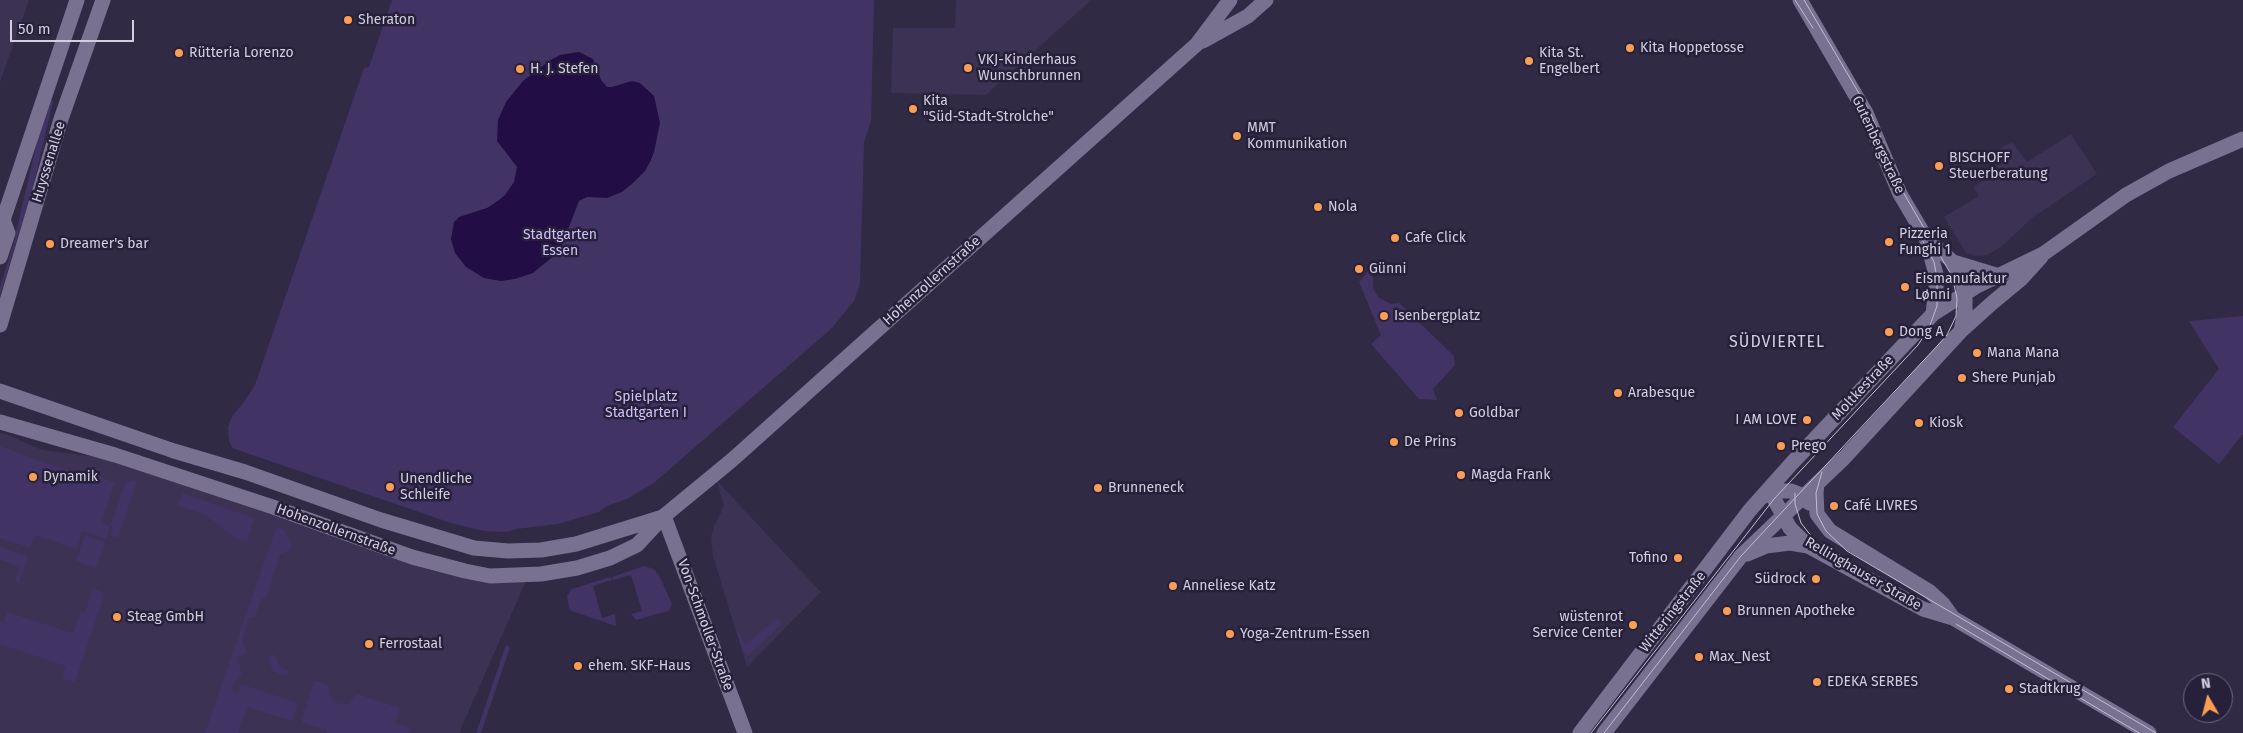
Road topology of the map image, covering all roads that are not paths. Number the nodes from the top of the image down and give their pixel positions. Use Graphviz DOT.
graph roads {
  1 [pos="77,0"];
  2 [pos="102,0"];
  3 [pos="1230,0"];
  4 [pos="1266,0"];
  5 [pos="1800,0"];
  6 [pos="1197,44"];
  7 [pos="2243,139"];
  8 [pos="1,221"];
  9 [pos="1926,238"];
  10 [pos="2043,254"];
  11 [pos="0,256"];
  12 [pos="1953,262"];
  13 [pos="1996,275"];
  14 [pos="1965,293"];
  15 [pos="1933,314"];
  16 [pos="0,325"];
  17 [pos="1961,331"];
  18 [pos="0,391"];
  19 [pos="0,422"];
  20 [pos="1817,484"];
  21 [pos="1767,490"];
  22 [pos="1804,496"];
  23 [pos="1783,514"];
  24 [pos="1817,514"];
  25 [pos="664,516"];
  26 [pos="1808,546"];
  27 [pos="1741,556"];
  28 [pos="1953,618"];
  29 [pos="745,733"];
  30 [pos="1580,733"];
  31 [pos="1604,733"];
  32 [pos="2149,733"];
  1 -- 8 [label="street, Huyssenallee"];
  2 -- 16 [label="street, Huyssenallee"];
  3 -- 6 [label="street, Hohenzollernstraße"];
  4 -- 6 [label="street, Hohenzollernstraße"];
  5 -- 9 [label="street, Gutenbergstraße"];
  6 -- 25 [label="street, Hohenzollernstraße"];
  7 -- 10 [label="street, Moltkestraße"];
  8 -- 11 [label="street, Huyssenallee"];
  9 -- 12 [label="street, Gutenbergstraße"];
  9 -- 15 [label="street, Gutenbergstraße"];
  10 -- 13 [label="street, Moltkestraße"];
  10 -- 17 [label="street, Moltkestraße"];
  12 -- 13 [label="street, Gutenbergstraße"];
  12 -- 14 [label="street, Gutenbergstraße"];
  13 -- 14 [label="street, Moltkestraße"];
  14 -- 15 [label="street, Moltkestraße"];
  14 -- 17 [label="street"];
  15 -- 21 [label="street, Moltkestraße"];
  17 -- 20 [label="street, Moltkestraße"];
  18 -- 25 [label="street, Hohenzollernstraße"];
  19 -- 25 [label="street, Hohenzollernstraße"];
  20 -- 22 [label="street, Moltkestraße"];
  20 -- 24 [label="street"];
  21 -- 22 [label="street"];
  21 -- 23 [label="street, Rellinghauser Straße"];
  21 -- 30 [label="street, Witteringstraße"];
  22 -- 23 [label="street, Moltkestraße"];
  22 -- 24 [label="street, Rellinghauser Straße"];
  23 -- 26 [label="street, Rellinghauser Straße"];
  23 -- 27 [label="street, Witteringstraße"];
  24 -- 28 [label="street, Rellinghauser Straße"];
  25 -- 29 [label="street, Von-Schmoller-Straße"];
  26 -- 27 [label="street"];
  26 -- 28 [label="street, Rellinghauser Straße"];
  27 -- 31 [label="street, Witteringstraße"];
  28 -- 32 [label="street, Rellinghauser Straße"];
}
